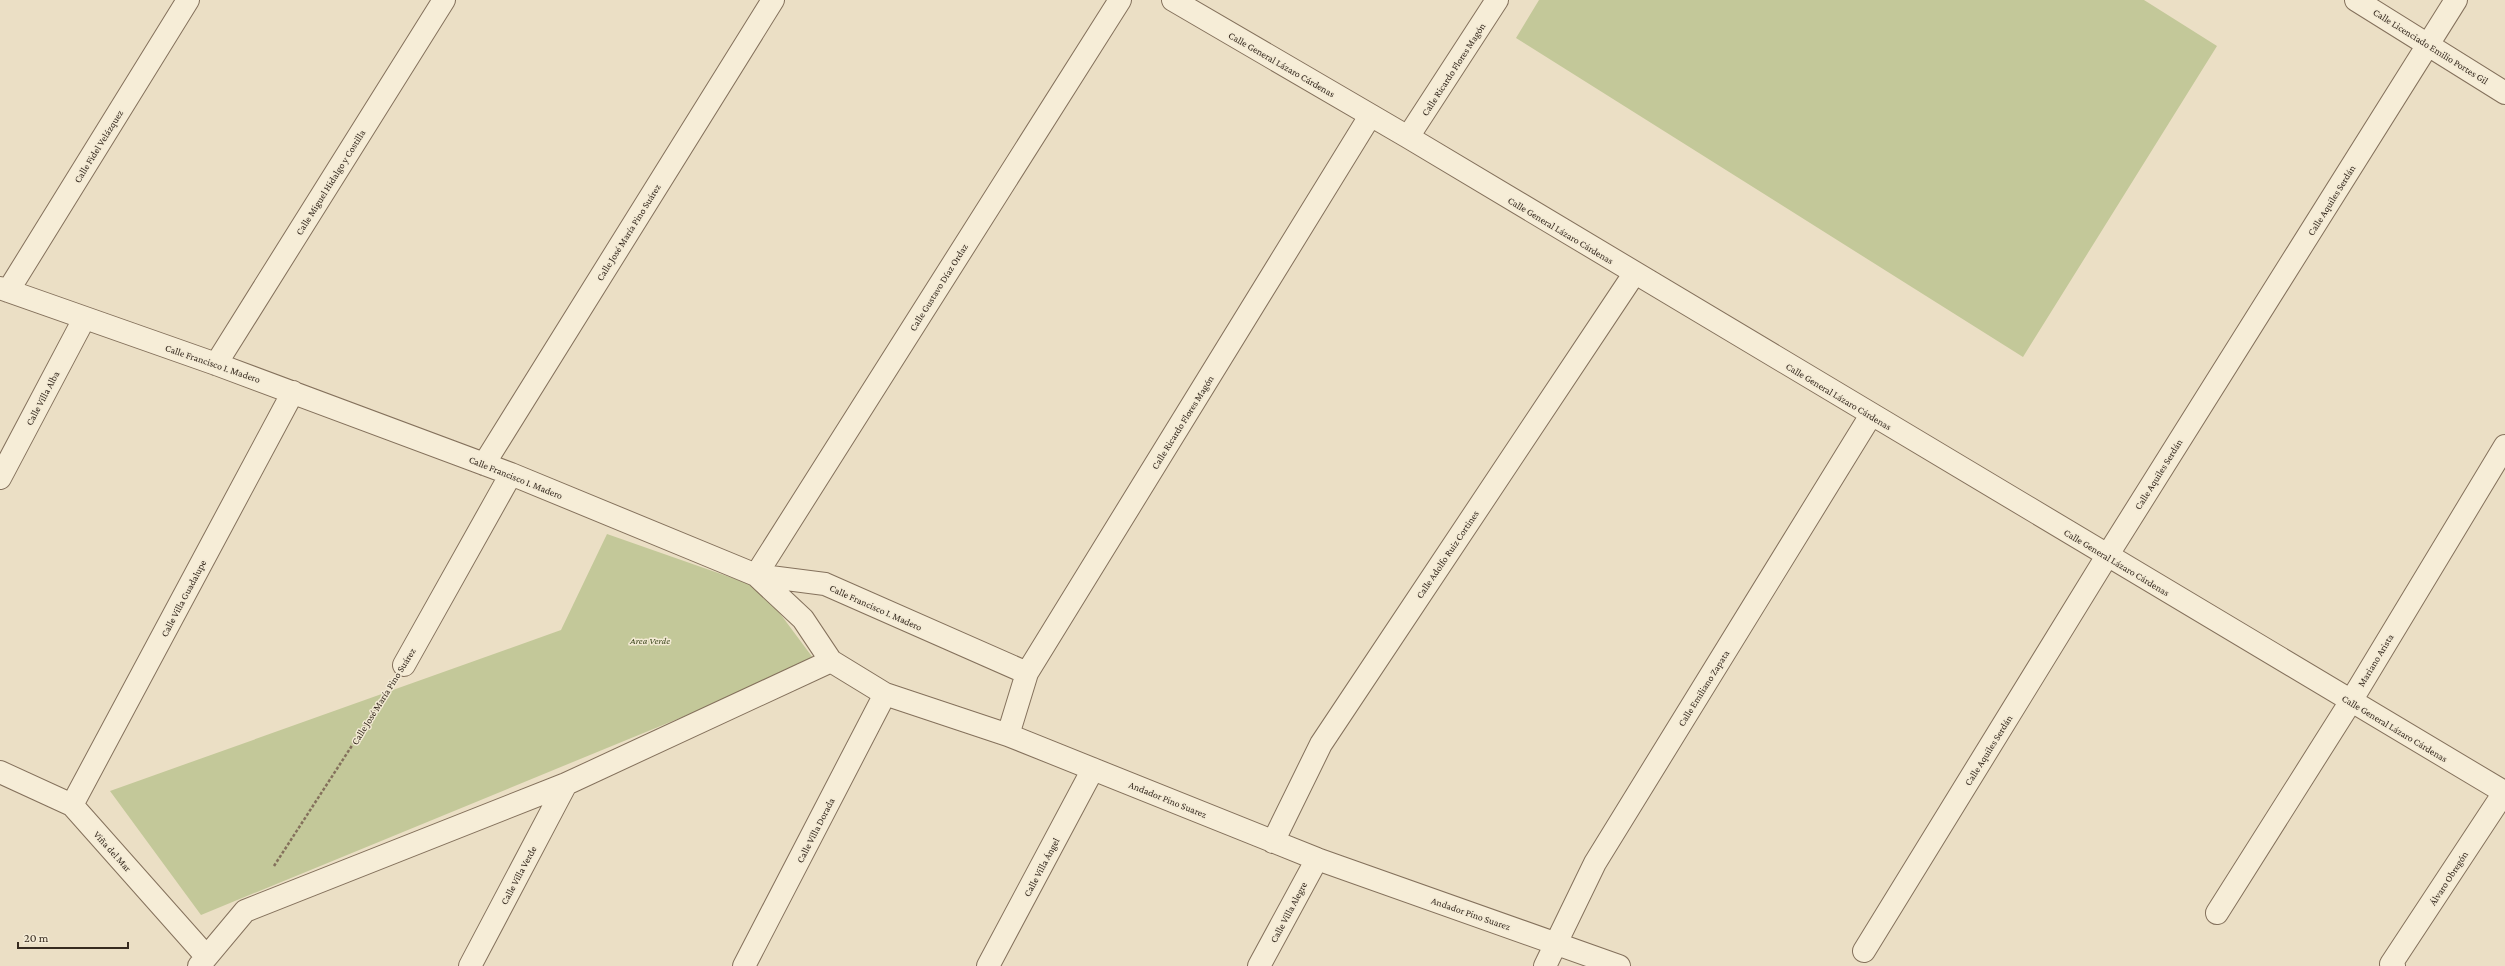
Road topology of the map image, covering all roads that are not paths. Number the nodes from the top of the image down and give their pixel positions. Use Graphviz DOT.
graph roads {
  1 [pos="188,0"];
  2 [pos="444,0"];
  3 [pos="772,0"];
  4 [pos="1120,0"];
  5 [pos="1173,0"];
  6 [pos="1497,0"];
  7 [pos="2356,0"];
  8 [pos="2456,0"];
  9 [pos="2428,44"];
  10 [pos="2505,93"];
  11 [pos="1370,116"];
  12 [pos="1408,138"];
  13 [pos="1634,274"];
  14 [pos="4,290"];
  15 [pos="84,319"];
  16 [pos="216,364"];
  17 [pos="293,392"];
  18 [pos="1871,415"];
  19 [pos="2505,446"];
  20 [pos="484,464"];
  21 [pos="511,474"];
  22 [pos="0,478"];
  23 [pos="2107,556"];
  24 [pos="756,574"];
  25 [pos="831,661"];
  26 [pos="404,665"];
  27 [pos="1027,673"];
  28 [pos="885,694"];
  29 [pos="2351,701"];
  30 [pos="1008,735"];
  31 [pos="1093,768"];
  32 [pos="0,772"];
  33 [pos="566,784"];
  34 [pos="2505,792"];
  35 [pos="72,805"];
  36 [pos="1273,842"];
  37 [pos="1317,859"];
  38 [pos="2217,913"];
  39 [pos="1556,943"];
  40 [pos="1864,951"];
  41 [pos="202,961"];
  42 [pos="2393,965"];
  43 [pos="470,966"];
  44 [pos="744,966"];
  45 [pos="988,966"];
  46 [pos="1259,966"];
  47 [pos="1544,966"];
  48 [pos="1618,966"];
  1 -- 14 [label="street, Calle Fidel Velázquez"];
  2 -- 16 [label="street, Calle Miguel Hidalgo y Costilla"];
  3 -- 20 [label="street, Calle José María Pino Suárez"];
  4 -- 24 [label="street, Calle Gustavo Díaz Ordaz"];
  5 -- 11 [label="street, Calle General Lázaro Cárdenas"];
  6 -- 12 [label="street, Calle Ricardo Flores Magón"];
  7 -- 9 [label="street, Calle Licenciado Emilio Portes Gil"];
  8 -- 9 [label="street, Calle Aquiles Serdán"];
  9 -- 10 [label="street, Calle Licenciado Emilio Portes Gil"];
  9 -- 23 [label="street, Calle Aquiles Serdán"];
  11 -- 12 [label="street, Calle General Lázaro Cárdenas"];
  11 -- 27 [label="street, Calle Ricardo Flores Magón"];
  12 -- 13 [label="street, Calle General Lázaro Cárdenas"];
  13 -- 18 [label="street, Calle General Lázaro Cárdenas"];
  13 -- 36 [label="street, Calle Adolfo Ruiz Cortines"];
  14 -- 15 [label="street, Calle Francisco I. Madero"];
  15 -- 16 [label="street, Calle Francisco I. Madero"];
  15 -- 22 [label="street, Calle Villa Alba"];
  16 -- 17 [label="street, Calle Francisco I. Madero"];
  17 -- 20 [label="street, Calle Francisco I. Madero"];
  17 -- 35 [label="street, Calle Villa Guadalupe"];
  18 -- 23 [label="street, Calle General Lázaro Cárdenas"];
  18 -- 39 [label="street, Calle Emiliano Zapata"];
  19 -- 29 [label="street, Mariano Arista"];
  20 -- 21 [label="street, Calle Francisco I. Madero"];
  21 -- 24 [label="street, Calle Francisco I. Madero"];
  21 -- 26 [label="street, Calle José María Pino Suárez"];
  23 -- 29 [label="street, Calle General Lázaro Cárdenas"];
  23 -- 40 [label="street, Calle Aquiles Serdán"];
  24 -- 25 [label="street, Andador Pino Suarez"];
  24 -- 27 [label="street, Calle Francisco I. Madero"];
  25 -- 28 [label="street, Andador Pino Suarez"];
  25 -- 33 [label="street"];
  27 -- 30 [label="street, Calle Ricardo Flores Magón"];
  28 -- 30 [label="street, Andador Pino Suarez"];
  28 -- 44 [label="street, Calle Villa Dorada"];
  29 -- 34 [label="street, Calle General Lázaro Cárdenas"];
  29 -- 38 [label="street, Mariano Arista"];
  30 -- 31 [label="street, Andador Pino Suarez"];
  31 -- 36 [label="street, Andador Pino Suarez"];
  31 -- 45 [label="street, Calle Villa Ángel"];
  32 -- 35 [label="street, Viña del Mar"];
  33 -- 41 [label="street"];
  33 -- 43 [label="street, Calle Villa Verde"];
  34 -- 42 [label="street, Álvaro Obregón"];
  35 -- 41 [label="street, Viña del Mar"];
  36 -- 37 [label="street, Andador Pino Suarez"];
  37 -- 39 [label="street, Andador Pino Suarez"];
  37 -- 46 [label="street, Calle Villa Alegre"];
  39 -- 47 [label="street, Calle Emiliano Zapata"];
  39 -- 48 [label="street, Andador Pino Suarez"];
}
